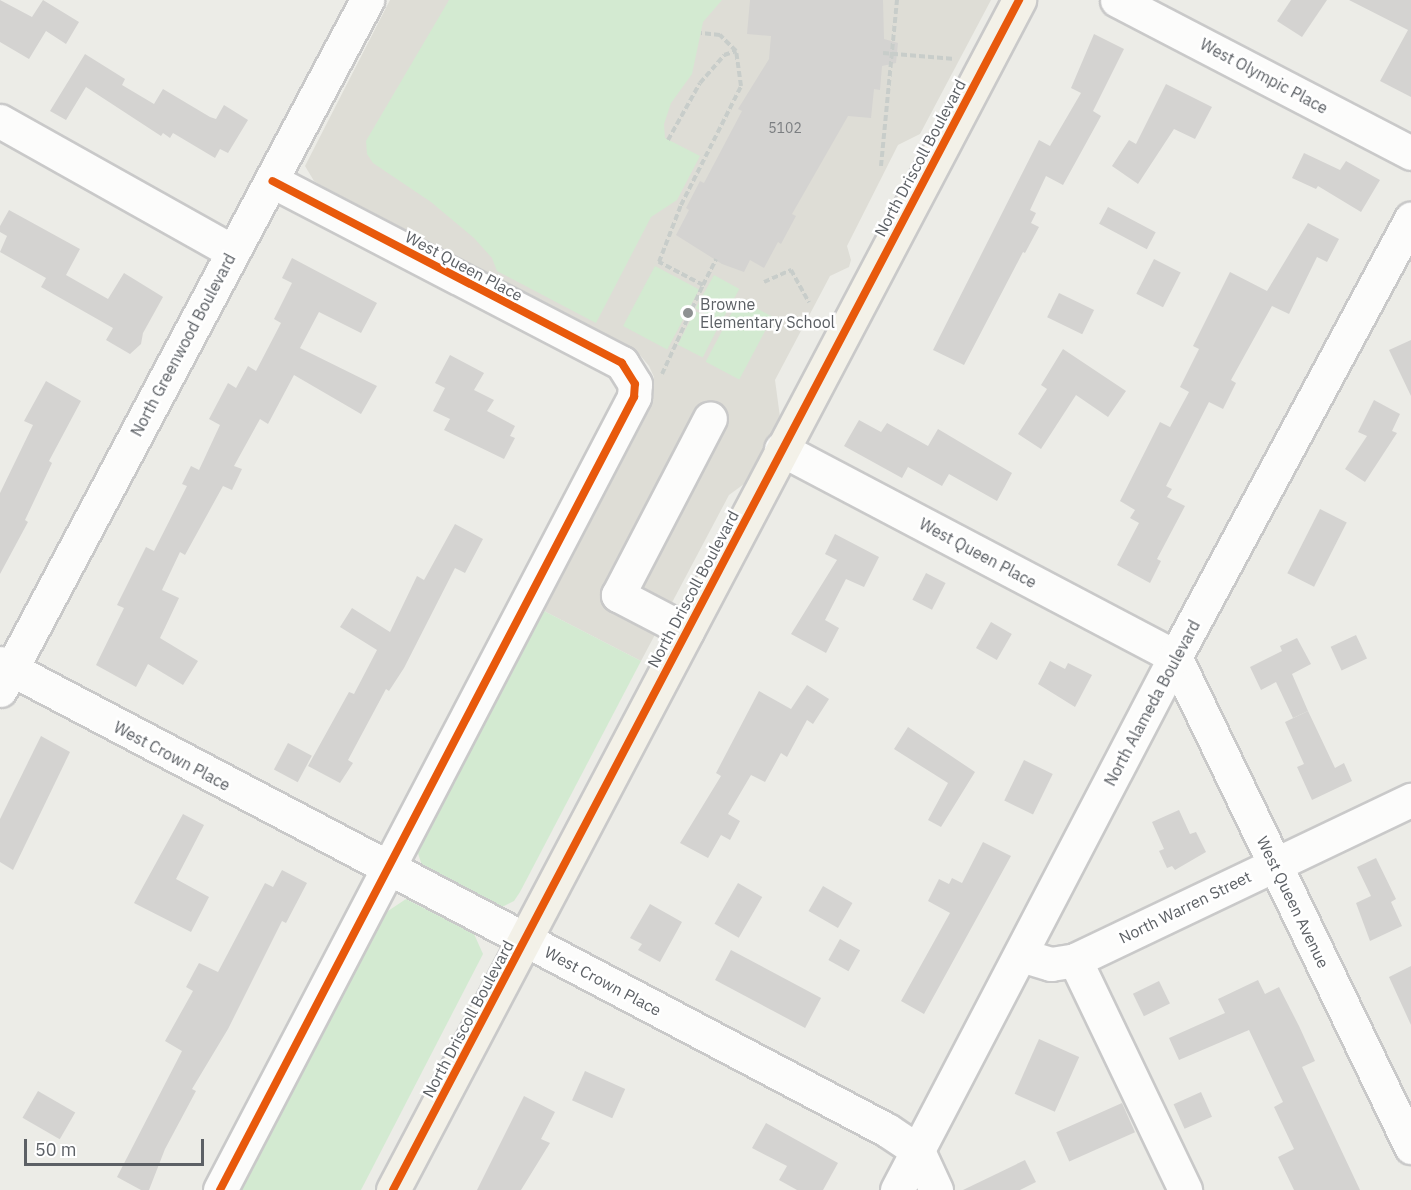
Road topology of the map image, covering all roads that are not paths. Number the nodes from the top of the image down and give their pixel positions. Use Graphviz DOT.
graph roads {
  1 [pos="367,0"];
  2 [pos="1019,0"];
  3 [pos="1118,0"];
  4 [pos="0,121"];
  5 [pos="1411,153"];
  6 [pos="272,181"];
  7 [pos="1411,219"];
  8 [pos="232,252"];
  9 [pos="710,418"];
  10 [pos="781,449"];
  11 [pos="687,631"];
  12 [pos="1175,657"];
  13 [pos="3,675"];
  14 [pos="1411,800"];
  15 [pos="1275,865"];
  16 [pos="387,869"];
  17 [pos="525,940"];
  18 [pos="1021,955"];
  19 [pos="1074,960"];
  20 [pos="1411,1147"];
  21 [pos="918,1151"];
  22 [pos="220,1190"];
  23 [pos="393,1190"];
  24 [pos="897,1190"];
  25 [pos="936,1190"];
  26 [pos="1185,1190"];
  1 -- 6 [label="street, North Greenwood Boulevard"];
  2 -- 10 [label="main road, North Driscoll Boulevard"];
  3 -- 5 [label="street, West Olympic Place"];
  4 -- 8 [label="street"];
  6 -- 8 [label="street, North Greenwood Boulevard"];
  6 -- 16 [label="street, West Queen Place"];
  7 -- 12 [label="street, North Alameda Boulevard"];
  8 -- 13 [label="street, North Greenwood Boulevard"];
  9 -- 11 [label="street"];
  10 -- 11 [label="main road, North Driscoll Boulevard"];
  10 -- 12 [label="street, West Queen Place"];
  11 -- 17 [label="main road, North Driscoll Boulevard"];
  12 -- 15 [label="street, West Queen Avenue"];
  12 -- 18 [label="street, North Alameda Boulevard"];
  13 -- 16 [label="street, West Crown Place"];
  14 -- 15 [label="street, North Warren Street"];
  15 -- 19 [label="street, North Warren Street"];
  15 -- 20 [label="street, West Queen Avenue"];
  16 -- 17 [label="street, West Crown Place"];
  16 -- 22 [label="street"];
  17 -- 21 [label="street, West Crown Place"];
  17 -- 23 [label="main road, North Driscoll Boulevard"];
  18 -- 19 [label="street, North Warren Street"];
  18 -- 21 [label="street, North Alameda Boulevard"];
  19 -- 26 [label="street"];
  21 -- 24 [label="street, North Alameda Boulevard"];
  21 -- 25 [label="street"];
}
